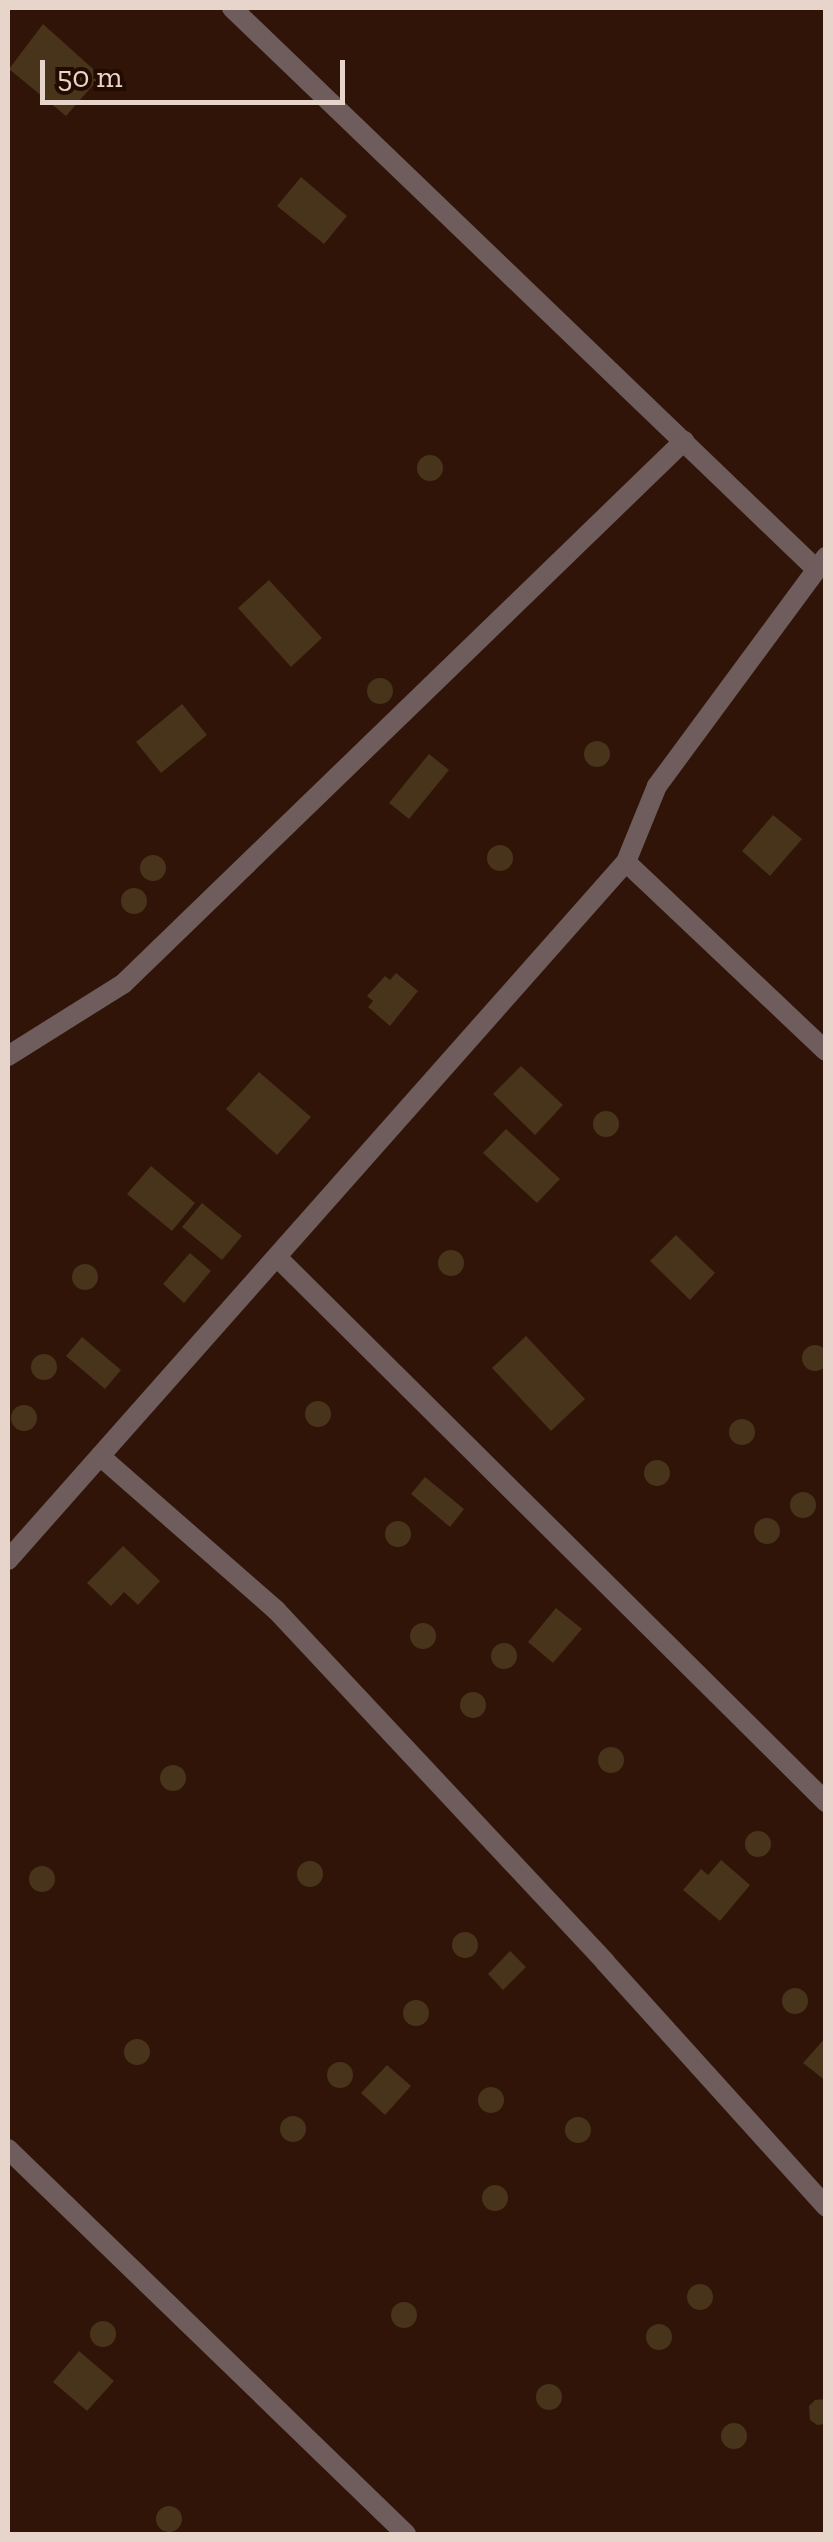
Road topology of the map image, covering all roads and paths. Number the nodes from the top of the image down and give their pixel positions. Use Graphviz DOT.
graph roads {
  1 [pos="232,8"];
  2 [pos="684,441"];
  3 [pos="820,562"];
  4 [pos="626,862"];
  5 [pos="826,1051"];
  6 [pos="8,1056"];
  7 [pos="277,1256"];
  8 [pos="100,1456"];
  9 [pos="8,1560"];
  10 [pos="826,1802"];
  11 [pos="8,2150"];
  12 [pos="826,2208"];
  13 [pos="406,2534"];
  1 -- 2 [label="street"];
  2 -- 3 [label="street"];
  2 -- 6 [label="street"];
  3 -- 4 [label="street"];
  4 -- 5 [label="street"];
  4 -- 7 [label="street"];
  7 -- 8 [label="street"];
  7 -- 10 [label="street"];
  8 -- 9 [label="street"];
  8 -- 12 [label="street"];
  11 -- 13 [label="street"];
}
